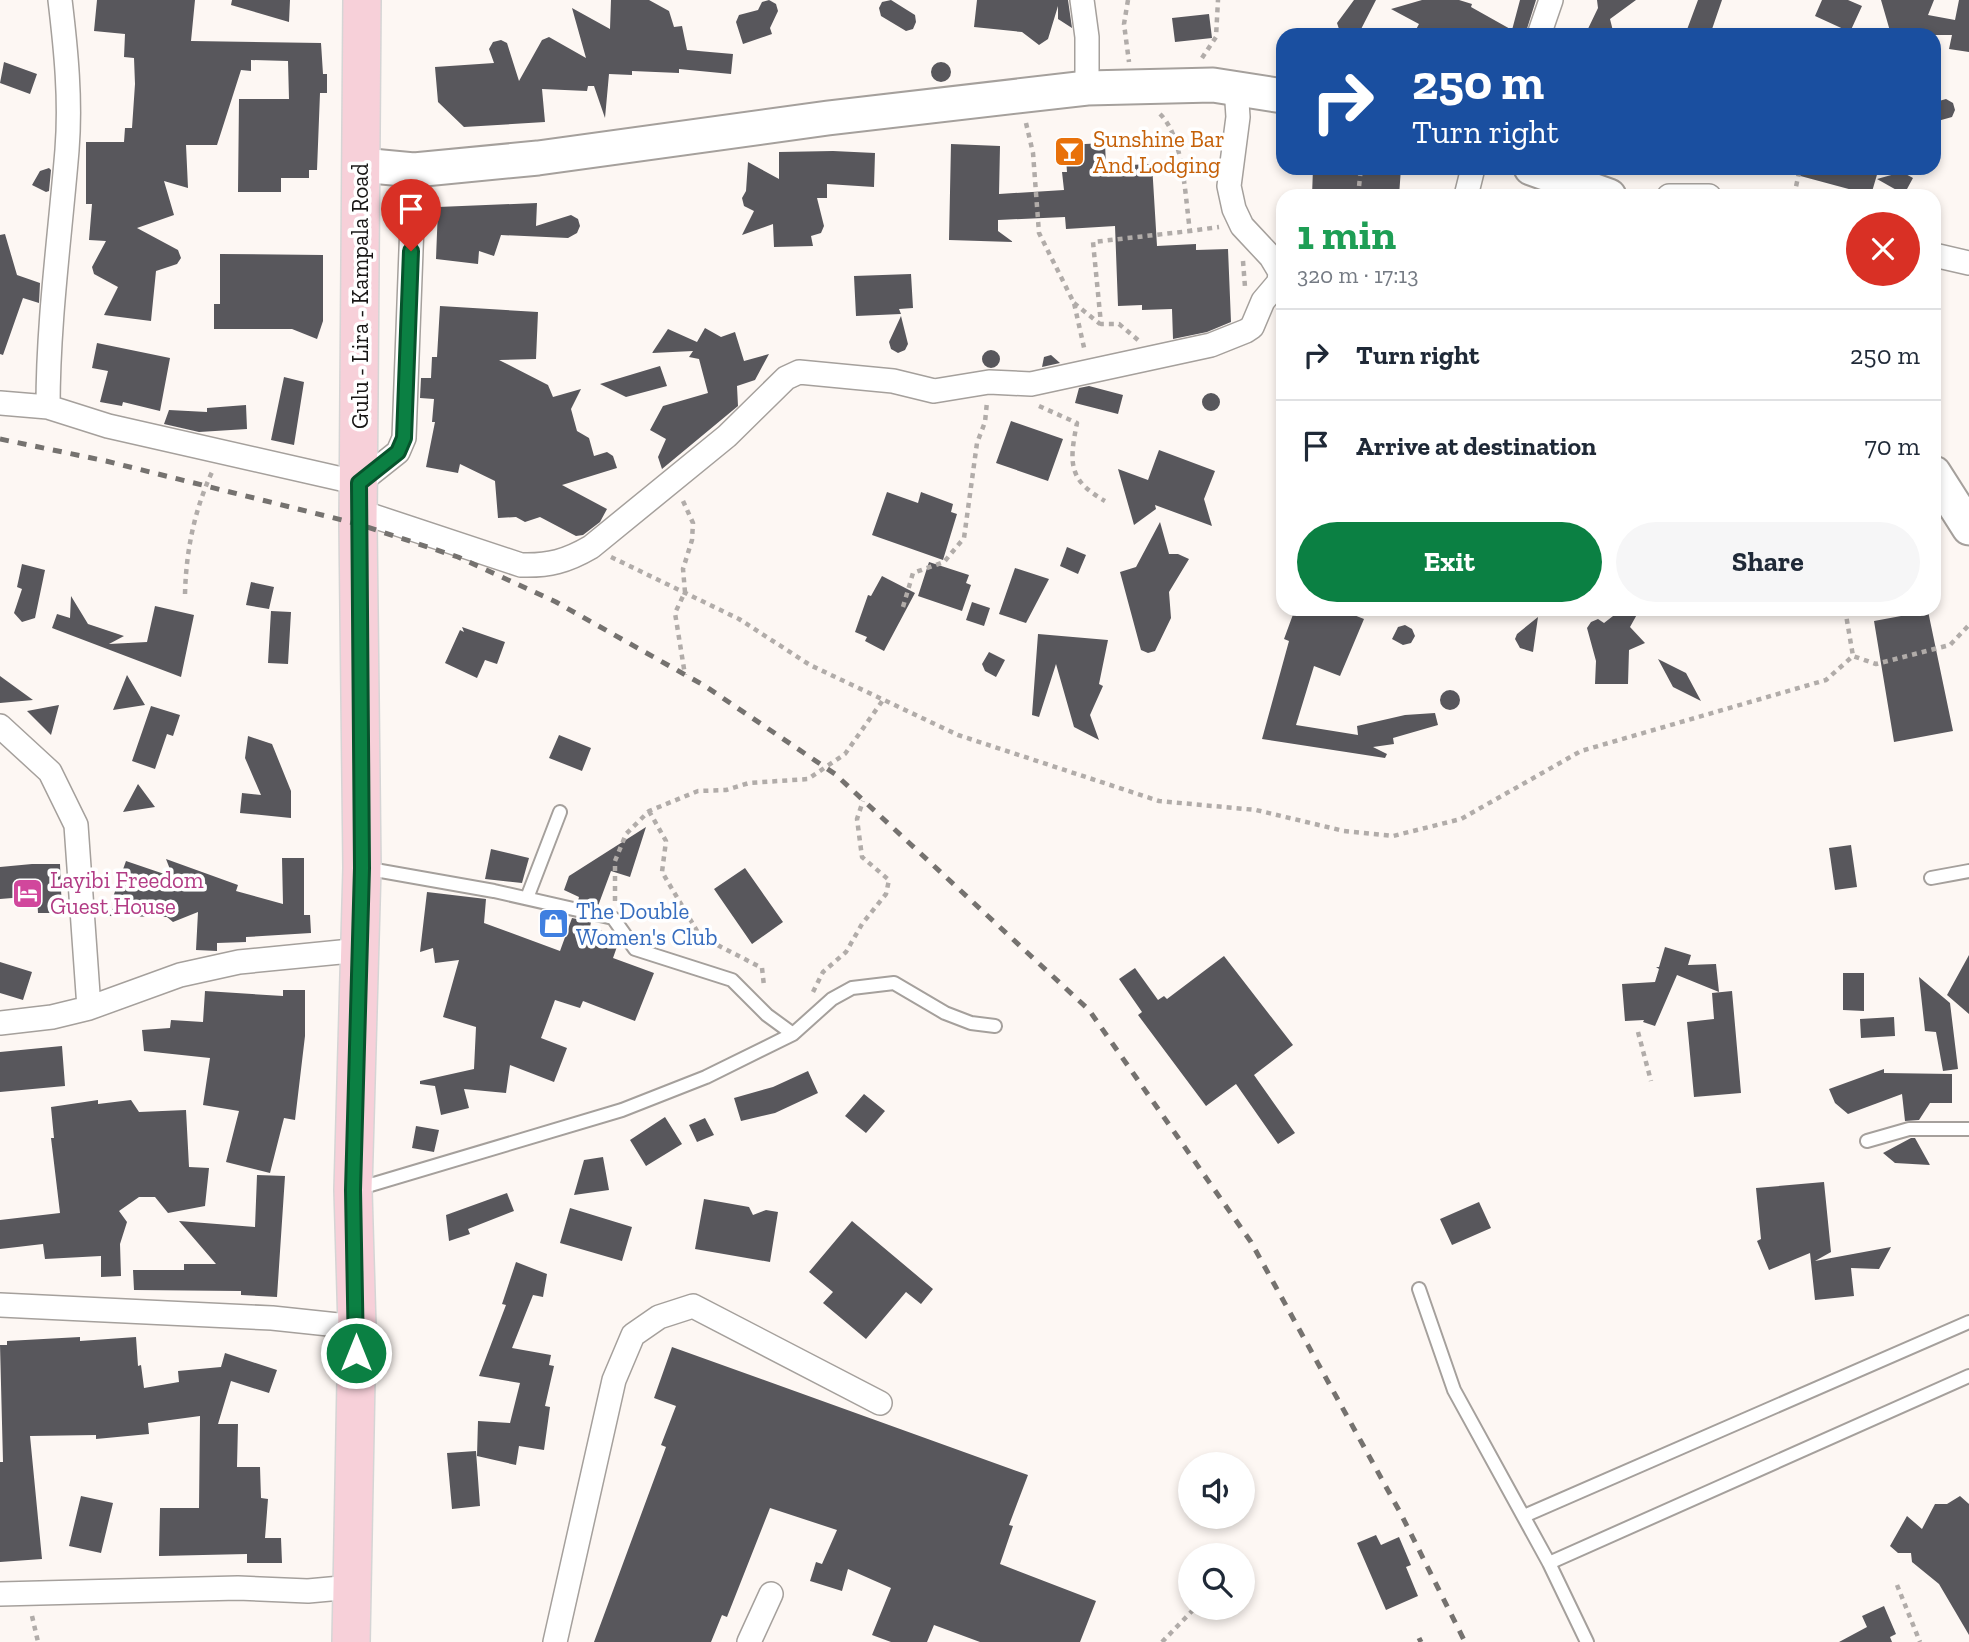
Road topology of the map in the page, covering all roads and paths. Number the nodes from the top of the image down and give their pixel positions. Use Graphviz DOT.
graph roads {
  1 [pos="60,0"];
  2 [pos="362,0"];
  3 [pos="1082,0"];
  4 [pos="1128,0"];
  5 [pos="1219,0"];
  6 [pos="1551,0"];
  7 [pos="1541,28"];
  8 [pos="1237,87"];
  9 [pos="1188,88"];
  10 [pos="1087,89"];
  11 [pos="1133,89"];
  12 [pos="1020,95"];
  13 [pos="1276,95"];
  14 [pos="361,165"];
  15 [pos="414,170"];
  16 [pos="1550,175"];
  17 [pos="1590,189"];
  18 [pos="1227,226"];
  19 [pos="1190,231"];
  20 [pos="1941,257"];
  21 [pos="1242,258"];
  22 [pos="1969,263"];
  23 [pos="1276,265"];
  24 [pos="1276,286"];
  25 [pos="1074,303"];
  26 [pos="1101,324"];
  27 [pos="1252,327"];
  28 [pos="1156,354"];
  29 [pos="1088,371"];
  30 [pos="989,382"];
  31 [pos="0,402"];
  32 [pos="1034,404"];
  33 [pos="48,407"];
  34 [pos="219,451"];
  35 [pos="674,481"];
  36 [pos="1941,484"];
  37 [pos="358,497"];
  38 [pos="1105,501"];
  39 [pos="1969,528"];
  40 [pos="591,547"];
  41 [pos="685,592"];
  42 [pos="185,594"];
  43 [pos="903,607"];
  44 [pos="1846,616"];
  45 [pos="1969,625"];
  46 [pos="1853,656"];
  47 [pos="685,675"];
  48 [pos="883,700"];
  49 [pos="0,726"];
  50 [pos="863,801"];
  51 [pos="561,811"];
  52 [pos="649,811"];
  53 [pos="362,868"];
  54 [pos="1969,871"];
  55 [pos="1931,878"];
  56 [pos="527,898"];
  57 [pos="612,918"];
  58 [pos="360,950"];
  59 [pos="89,1008"];
  60 [pos="768,1015"];
  61 [pos="0,1023"];
  62 [pos="995,1026"];
  63 [pos="1638,1032"];
  64 [pos="793,1034"];
  65 [pos="1651,1081"];
  66 [pos="1969,1129"];
  67 [pos="1867,1141"];
  68 [pos="353,1190"];
  69 [pos="1419,1289"];
  70 [pos="0,1304"];
  71 [pos="1969,1322"];
  72 [pos="357,1327"];
  73 [pos="1969,1376"];
  74 [pos="880,1403"];
  75 [pos="1524,1516"];
  76 [pos="1549,1563"];
  77 [pos="1897,1584"];
  78 [pos="352,1587"];
  79 [pos="0,1594"];
  80 [pos="771,1594"];
  81 [pos="1183,1620"];
  82 [pos="351,1642"];
  83 [pos="555,1642"];
  84 [pos="749,1642"];
  85 [pos="1162,1642"];
  86 [pos="1587,1642"];
  87 [pos="1920,1642"];
  1 -- 33 [label="street"];
  2 -- 14 [label="main road, Gulu - Lira - Kampala Road"];
  3 -- 10 [label="street"];
  4 -- 11 [label="path"];
  5 -- 9 [label="path"];
  6 -- 7 [label="street"];
  8 -- 9 [label="street"];
  8 -- 13 [label="street"];
  8 -- 23 [label="street"];
  9 -- 11 [label="street"];
  10 -- 11 [label="street"];
  10 -- 12 [label="street"];
  11 -- 19 [label="path"];
  12 -- 15 [label="street"];
  12 -- 25 [label="path"];
  14 -- 15 [label="street"];
  14 -- 37 [label="main road, Gulu - Lira - Kampala Road"];
  15 -- 37 [label="street"];
  16 -- 17 [label="street"];
  18 -- 19 [label="path"];
  19 -- 26 [label="path"];
  20 -- 22 [label="street"];
  21 -- 27 [label="path"];
  24 -- 27 [label="street"];
  25 -- 26 [label="path"];
  25 -- 29 [label="path"];
  26 -- 28 [label="path"];
  27 -- 28 [label="street"];
  28 -- 29 [label="street"];
  29 -- 30 [label="street"];
  30 -- 35 [label="street"];
  30 -- 43 [label="path"];
  31 -- 33 [label="street"];
  32 -- 38 [label="path"];
  33 -- 34 [label="street"];
  34 -- 37 [label="street"];
  34 -- 42 [label="path"];
  35 -- 40 [label="street"];
  35 -- 41 [label="path"];
  36 -- 39 [label="street"];
  37 -- 40 [label="street"];
  37 -- 53 [label="main road, Gulu - Lira - Kampala Road"];
  40 -- 41 [label="path"];
  41 -- 47 [label="path"];
  41 -- 48 [label="path"];
  44 -- 46 [label="path"];
  45 -- 46 [label="path"];
  46 -- 48 [label="path"];
  48 -- 52 [label="path"];
  49 -- 59 [label="street"];
  50 -- 64 [label="path"];
  51 -- 56 [label="lane"];
  52 -- 57 [label="path"];
  52 -- 60 [label="path"];
  53 -- 56 [label="lane"];
  53 -- 58 [label="main road, Gulu - Lira - Kampala Road"];
  54 -- 55 [label="lane"];
  56 -- 57 [label="lane"];
  57 -- 60 [label="lane"];
  58 -- 59 [label="street"];
  58 -- 68 [label="main road, Gulu - Lira - Kampala Road"];
  59 -- 61 [label="street"];
  60 -- 64 [label="lane"];
  62 -- 64 [label="lane"];
  63 -- 65 [label="path"];
  64 -- 68 [label="lane"];
  66 -- 67 [label="lane"];
  68 -- 72 [label="main road, Gulu - Lira - Kampala Road"];
  69 -- 75 [label="lane"];
  70 -- 72 [label="street"];
  71 -- 75 [label="lane"];
  72 -- 78 [label="main road, Gulu - Lira - Kampala Road"];
  73 -- 76 [label="lane"];
  74 -- 83 [label="street"];
  75 -- 76 [label="lane"];
  76 -- 86 [label="lane"];
  77 -- 87 [label="path"];
  78 -- 79 [label="street"];
  78 -- 82 [label="main road, Gulu - Lira - Kampala Road"];
  80 -- 84 [label="street"];
  81 -- 85 [label="path"];
}
